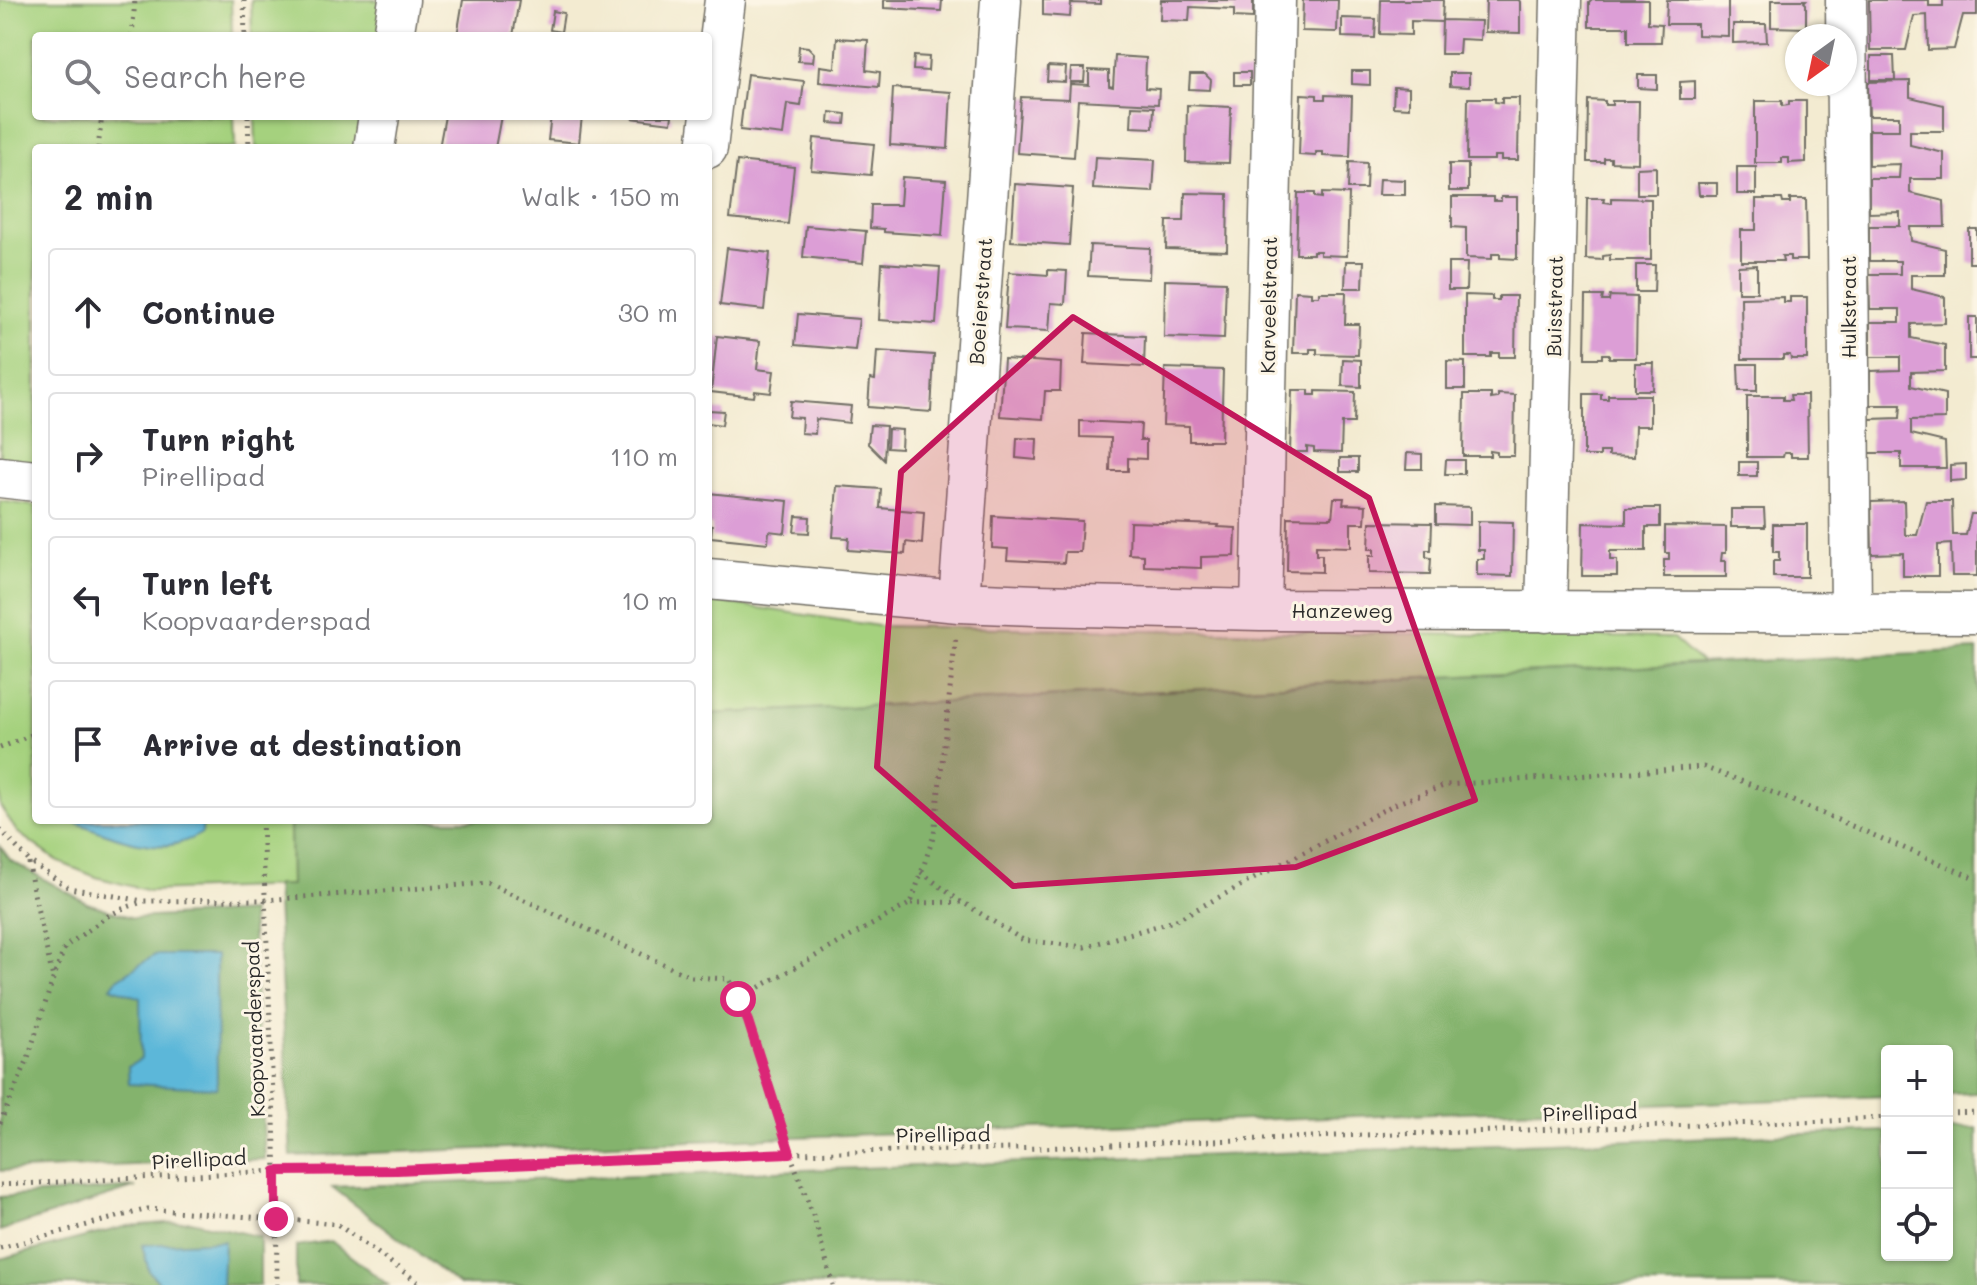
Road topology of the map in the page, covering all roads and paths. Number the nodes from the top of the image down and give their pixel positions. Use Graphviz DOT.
graph roads {
  1 [pos="135,0"];
  2 [pos="244,0"];
  3 [pos="399,0"];
  4 [pos="725,0"];
  5 [pos="1001,0"];
  6 [pos="1275,0"];
  7 [pos="1561,0"];
  8 [pos="1846,0"];
  9 [pos="132,32"];
  10 [pos="245,32"];
  11 [pos="394,32"];
  12 [pos="712,107"];
  13 [pos="102,120"];
  14 [pos="248,120"];
  15 [pos="378,120"];
  16 [pos="710,120"];
  17 [pos="98,144"];
  18 [pos="249,144"];
  19 [pos="375,144"];
  20 [pos="707,144"];
  21 [pos="0,477"];
  22 [pos="32,481"];
  23 [pos="712,579"];
  24 [pos="959,602"];
  25 [pos="1261,610"];
  26 [pos="1546,612"];
  27 [pos="1851,613"];
  28 [pos="1977,613"];
  29 [pos="32,735"];
  30 [pos="0,748"];
  31 [pos="262,824"];
  32 [pos="0,829"];
  33 [pos="29,861"];
  34 [pos="921,872"];
  35 [pos="1977,879"];
  36 [pos="265,900"];
  37 [pos="143,901"];
  38 [pos="962,902"];
  39 [pos="911,903"];
  40 [pos="53,979"];
  41 [pos="738,999"];
  42 [pos="1977,1112"];
  43 [pos="1953,1113"];
  44 [pos="1881,1117"];
  45 [pos="0,1123"];
  46 [pos="790,1153"];
  47 [pos="276,1171"];
  48 [pos="0,1185"];
  49 [pos="276,1219"];
  50 [pos="0,1248"];
  51 [pos="277,1285"];
  52 [pos="422,1285"];
  53 [pos="833,1285"];
  1 -- 9 [label="path"];
  2 -- 10 [label="path"];
  3 -- 11 [label="street"];
  4 -- 12 [label="street"];
  5 -- 24 [label="street, Boeierstraat"];
  6 -- 25 [label="street, Karveelstraat"];
  7 -- 26 [label="street, Buisstraat"];
  8 -- 27 [label="street, Hulkstraat"];
  13 -- 17 [label="path"];
  14 -- 18 [label="path"];
  15 -- 19 [label="street"];
  16 -- 20 [label="street"];
  21 -- 22 [label="street"];
  23 -- 24 [label="street, Hanzeweg"];
  24 -- 25 [label="street, Hanzeweg"];
  24 -- 34 [label="path"];
  25 -- 26 [label="street, Hanzeweg"];
  26 -- 27 [label="street, Hanzeweg"];
  27 -- 28 [label="street, Hanzeweg"];
  29 -- 30 [label="path"];
  31 -- 36 [label="path, Koopvaarderspad"];
  32 -- 33 [label="path"];
  33 -- 37 [label="path"];
  33 -- 40 [label="path"];
  34 -- 38 [label="path"];
  34 -- 39 [label="path"];
  35 -- 38 [label="path"];
  36 -- 37 [label="path"];
  36 -- 41 [label="path"];
  36 -- 47 [label="path, Koopvaarderspad"];
  37 -- 40 [label="path"];
  38 -- 39 [label="path"];
  39 -- 41 [label="path"];
  40 -- 45 [label="path"];
  41 -- 46 [label="path"];
  42 -- 43 [label="path"];
  44 -- 46 [label="path, Pirellipad"];
  46 -- 47 [label="path, Pirellipad"];
  46 -- 53 [label="path"];
  47 -- 48 [label="path, Pirellipad"];
  47 -- 49 [label="path, Koopvaarderspad"];
  49 -- 50 [label="path"];
  49 -- 51 [label="path, Koopvaarderspad"];
  49 -- 52 [label="path"];
}
